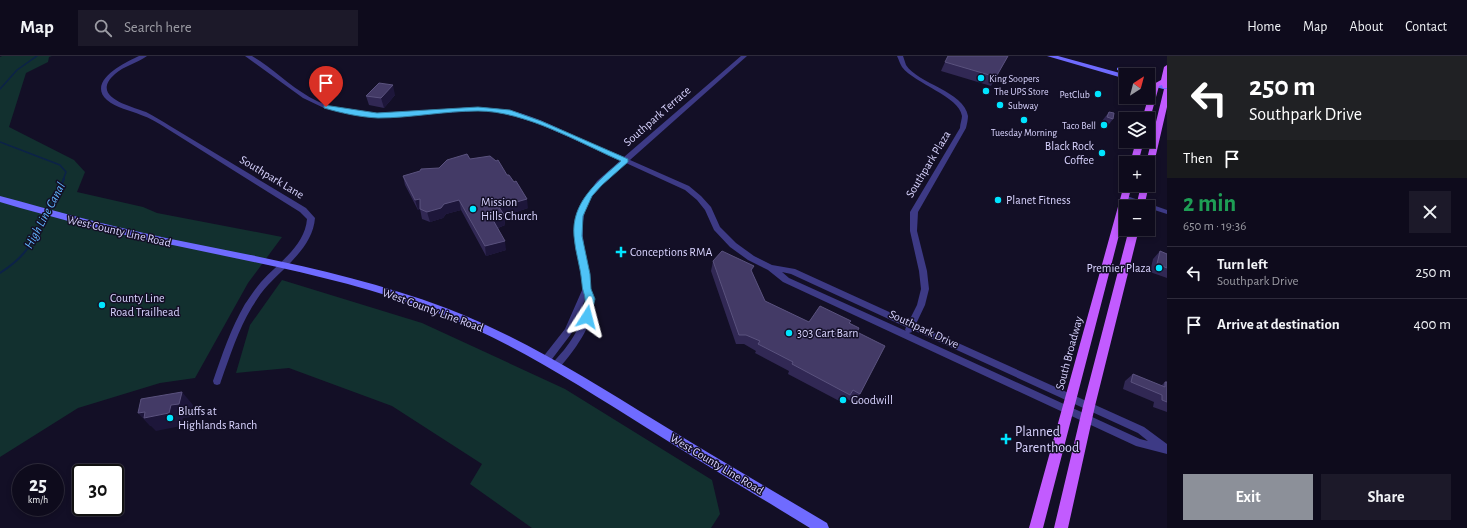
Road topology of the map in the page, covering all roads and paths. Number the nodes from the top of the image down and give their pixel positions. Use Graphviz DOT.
graph roads {
  1 [pos="144,56"];
  2 [pos="248,56"];
  3 [pos="744,56"];
  4 [pos="900,56"];
  5 [pos="1050,56"];
  6 [pos="1068,56"];
  7 [pos="1167,67"];
  8 [pos="1119,69"];
  9 [pos="1119,75"];
  10 [pos="1155,80"];
  11 [pos="1156,85"];
  12 [pos="1166,86"];
  13 [pos="1155,88"];
  14 [pos="1151,156"];
  15 [pos="626,160"];
  16 [pos="1126,192"];
  17 [pos="1125,198"];
  18 [pos="0,199"];
  19 [pos="1129,200"];
  20 [pos="1155,209"];
  21 [pos="1167,212"];
  22 [pos="1132,236"];
  23 [pos="282,265"];
  24 [pos="771,268"];
  25 [pos="911,325"];
  26 [pos="906,334"];
  27 [pos="551,363"];
  28 [pos="217,381"];
  29 [pos="1071,398"];
  30 [pos="1068,409"];
  31 [pos="1088,412"];
  32 [pos="1167,449"];
  33 [pos="822,528"];
  34 [pos="1036,528"];
  35 [pos="1061,528"];
  1 -- 23 [label="street, Southpark Lane"];
  2 -- 15 [label="street, Southpark Drive"];
  3 -- 15 [label="street, Southpark Terrace"];
  4 -- 25 [label="street, Southpark Plaza"];
  5 -- 9 [label="main road"];
  6 -- 8 [label="main road"];
  7 -- 12 [label="main road"];
  10 -- 12 [label="main road"];
  11 -- 12 [label="main road"];
  11 -- 13 [label="main road"];
  12 -- 14 [label="main road"];
  15 -- 24 [label="street, Southpark Drive"];
  15 -- 27 [label="street, Southpark Terrace"];
  16 -- 17 [label="main road, South Broadway"];
  17 -- 19 [label="street"];
  17 -- 29 [label="main road, South Broadway"];
  18 -- 23 [label="main road, West County Line Road"];
  20 -- 21 [label="street"];
  22 -- 31 [label="main road"];
  23 -- 27 [label="main road, West County Line Road"];
  23 -- 28 [label="street, Southpark Lane"];
  24 -- 25 [label="street, Southpark Drive"];
  24 -- 26 [label="street, Southpark Drive"];
  25 -- 26 [label="street, Southpark Plaza"];
  25 -- 29 [label="street, Southpark Drive"];
  26 -- 30 [label="street, Southpark Drive"];
  27 -- 33 [label="main road, West County Line Road"];
  29 -- 30 [label="main road, South Broadway"];
  29 -- 31 [label="street, Southpark Drive"];
  30 -- 31 [label="street, Southpark Drive"];
  30 -- 34 [label="main road, South Broadway"];
  31 -- 32 [label="street"];
  31 -- 35 [label="main road"];
}
